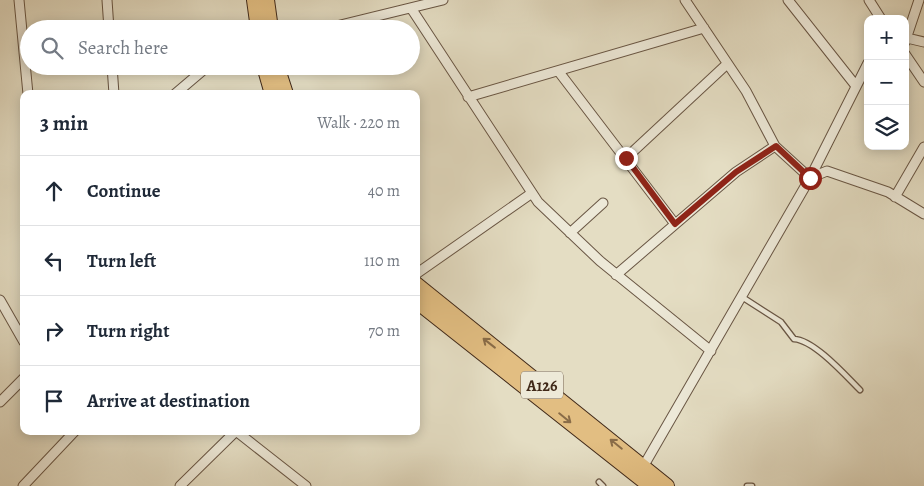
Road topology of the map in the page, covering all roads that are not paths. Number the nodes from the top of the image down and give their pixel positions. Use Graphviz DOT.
graph roads {
  1 [pos="19,0"];
  2 [pos="107,0"];
  3 [pos="254,0"];
  4 [pos="267,0"];
  5 [pos="443,0"];
  6 [pos="685,0"];
  7 [pos="788,0"];
  8 [pos="869,0"];
  9 [pos="919,0"];
  10 [pos="407,6"];
  11 [pos="878,15"];
  12 [pos="21,20"];
  13 [pos="108,20"];
  14 [pos="257,20"];
  15 [pos="270,20"];
  16 [pos="356,20"];
  17 [pos="416,20"];
  18 [pos="420,25"];
  19 [pos="704,28"];
  20 [pos="909,31"];
  21 [pos="909,40"];
  22 [pos="924,42"];
  23 [pos="909,60"];
  24 [pos="727,64"];
  25 [pos="864,71"];
  26 [pos="559,72"];
  27 [pos="26,75"];
  28 [pos="113,75"];
  29 [pos="197,75"];
  30 [pos="267,75"];
  31 [pos="280,75"];
  32 [pos="924,82"];
  33 [pos="856,86"];
  34 [pos="28,90"];
  35 [pos="114,90"];
  36 [pos="180,90"];
  37 [pos="271,90"];
  38 [pos="285,90"];
  39 [pos="468,97"];
  40 [pos="776,146"];
  41 [pos="924,147"];
  42 [pos="626,158"];
  43 [pos="810,178"];
  44 [pos="532,193"];
  45 [pos="895,197"];
  46 [pos="603,203"];
  47 [pos="924,214"];
  48 [pos="675,224"];
  49 [pos="570,233"];
  50 [pos="420,271"];
  51 [pos="616,275"];
  52 [pos="420,287"];
  53 [pos="742,297"];
  54 [pos="0,300"];
  55 [pos="420,304"];
  56 [pos="20,335"];
  57 [pos="711,351"];
  58 [pos="20,382"];
  59 [pos="860,390"];
  60 [pos="0,402"];
  61 [pos="71,435"];
  62 [pos="232,435"];
  63 [pos="241,435"];
  64 [pos="643,466"];
  65 [pos="23,486"];
  66 [pos="180,486"];
  67 [pos="306,486"];
  68 [pos="650,486"];
  69 [pos="667,486"];
  70 [pos="746,486"];
  71 [pos="752,486"];
  1 -- 12 [label="street"];
  2 -- 13 [label="street"];
  3 -- 14 [label="highway"];
  4 -- 15 [label="highway"];
  5 -- 10 [label="street"];
  6 -- 19 [label="street"];
  7 -- 33 [label="street"];
  8 -- 11 [label="street"];
  9 -- 20 [label="street"];
  10 -- 16 [label="street"];
  10 -- 17 [label="street"];
  18 -- 39 [label="street"];
  19 -- 24 [label="street"];
  19 -- 26 [label="street"];
  21 -- 22 [label="street"];
  23 -- 32 [label="street"];
  24 -- 40 [label="street"];
  24 -- 42 [label="street"];
  25 -- 33 [label="street"];
  26 -- 39 [label="street"];
  26 -- 42 [label="street"];
  27 -- 34 [label="street"];
  28 -- 35 [label="street"];
  29 -- 36 [label="street"];
  30 -- 37 [label="highway"];
  31 -- 38 [label="highway"];
  33 -- 43 [label="street"];
  39 -- 44 [label="street"];
  40 -- 43 [label="street"];
  40 -- 48 [label="street"];
  41 -- 45 [label="street"];
  42 -- 48 [label="street"];
  43 -- 45 [label="street"];
  43 -- 53 [label="street"];
  44 -- 49 [label="street"];
  44 -- 50 [label="street"];
  45 -- 47 [label="street"];
  46 -- 49 [label="street"];
  48 -- 51 [label="street"];
  49 -- 51 [label="street"];
  51 -- 57 [label="street"];
  64 -- 52 [label="highway, A126, one-way"];
  53 -- 57 [label="street"];
  53 -- 59 [label="lane"];
  54 -- 56 [label="street"];
  55 -- 68 [label="highway, A126, one-way"];
  57 -- 64 [label="street"];
  58 -- 60 [label="street"];
  61 -- 65 [label="street"];
  62 -- 66 [label="street"];
  63 -- 67 [label="street"];
  64 -- 69 [label="highway, A126"];
  70 -- 71 [label="lane"];
}
